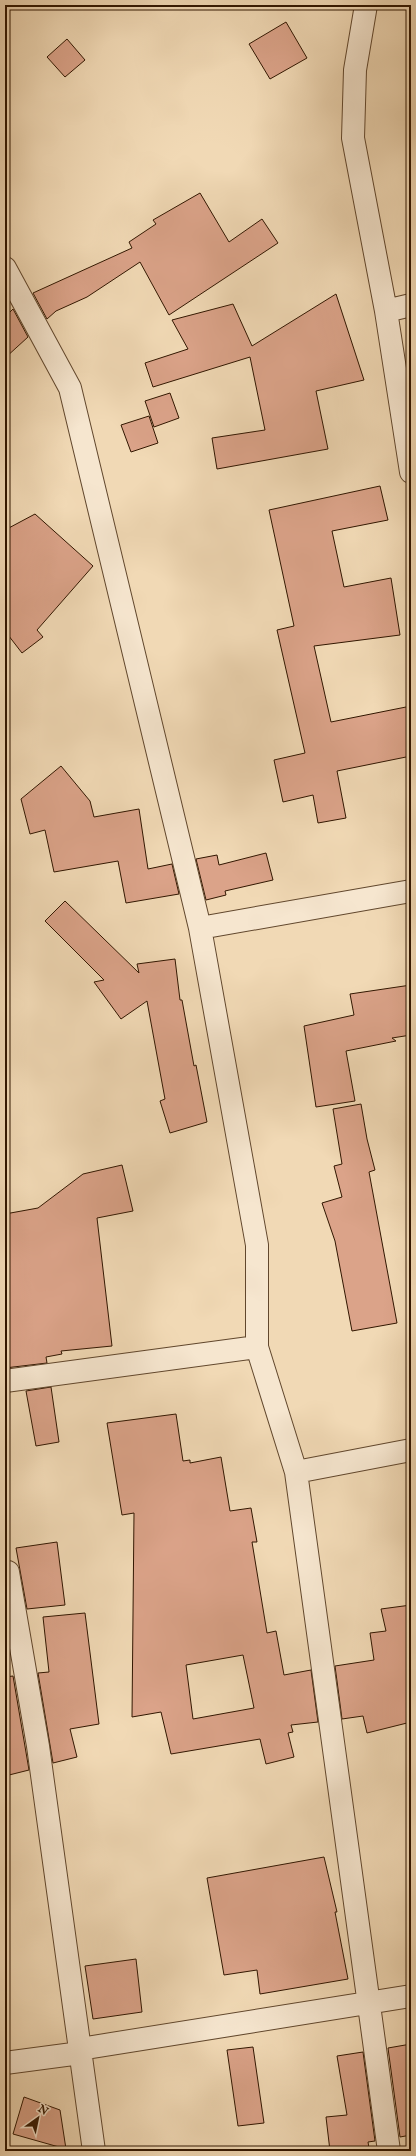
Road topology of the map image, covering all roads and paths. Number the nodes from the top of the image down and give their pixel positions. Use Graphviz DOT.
graph roads {
  1 [pos="366,5"];
  2 [pos="5,268"];
  3 [pos="411,304"];
  4 [pos="386,311"];
  5 [pos="411,472"];
  6 [pos="411,891"];
  7 [pos="200,928"];
  8 [pos="257,1347"];
  9 [pos="5,1381"];
  10 [pos="411,1450"];
  11 [pos="296,1472"];
  12 [pos="8,1572"];
  13 [pos="411,1996"];
  14 [pos="368,2003"];
  15 [pos="80,2049"];
  16 [pos="5,2063"];
  17 [pos="94,2151"];
  18 [pos="389,2151"];
  1 -- 4 [label="street"];
  2 -- 7 [label="street"];
  3 -- 4 [label="street"];
  4 -- 5 [label="street"];
  6 -- 7 [label="street"];
  7 -- 8 [label="street"];
  8 -- 9 [label="street"];
  8 -- 11 [label="street"];
  10 -- 11 [label="street"];
  11 -- 14 [label="street"];
  12 -- 15 [label="street"];
  13 -- 14 [label="street"];
  14 -- 15 [label="street"];
  14 -- 18 [label="street"];
  15 -- 16 [label="street"];
  15 -- 17 [label="street"];
}
